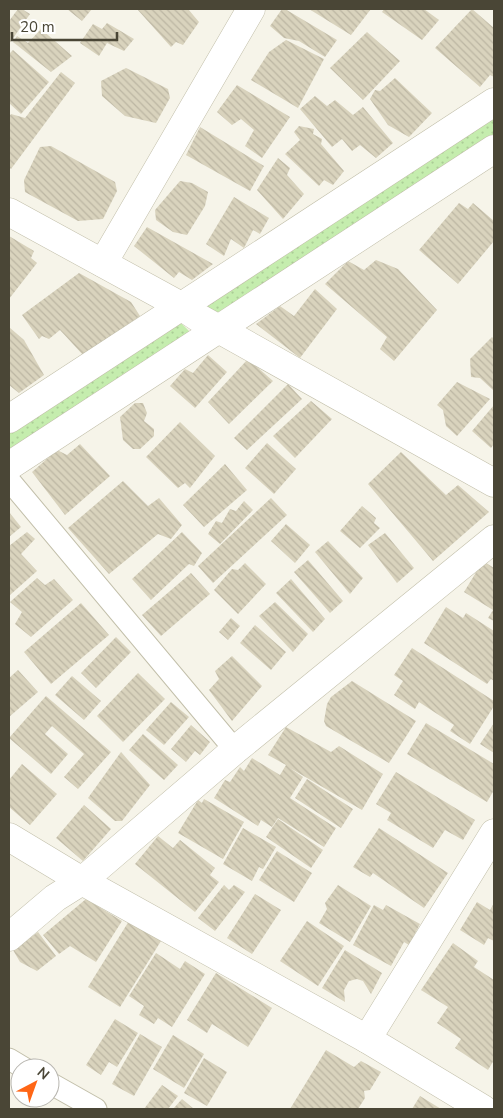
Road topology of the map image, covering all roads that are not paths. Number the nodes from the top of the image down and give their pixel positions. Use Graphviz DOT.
graph roads {
  1 [pos="251,9"];
  2 [pos="494,102"];
  3 [pos="494,149"];
  4 [pos="9,212"];
  5 [pos="103,263"];
  6 [pos="181,306"];
  7 [pos="220,329"];
  8 [pos="9,419"];
  9 [pos="9,466"];
  10 [pos="9,480"];
  11 [pos="494,483"];
  12 [pos="494,539"];
  13 [pos="235,750"];
  14 [pos="494,833"];
  15 [pos="9,837"];
  16 [pos="82,881"];
  17 [pos="9,938"];
  18 [pos="367,1039"];
  19 [pos="60,1089"];
  20 [pos="96,1109"];
  21 [pos="483,1109"];
  1 -- 5 [label="street"];
  2 -- 6 [label="street"];
  3 -- 7 [label="street"];
  4 -- 5 [label="street"];
  5 -- 6 [label="street"];
  6 -- 7 [label="street"];
  6 -- 8 [label="street"];
  7 -- 9 [label="street"];
  7 -- 11 [label="street"];
  10 -- 13 [label="lane"];
  12 -- 13 [label="street"];
  13 -- 16 [label="street"];
  14 -- 18 [label="street"];
  15 -- 16 [label="street"];
  16 -- 17 [label="street"];
  16 -- 18 [label="street"];
  18 -- 21 [label="street"];
  19 -- 20 [label="lane"];
}
